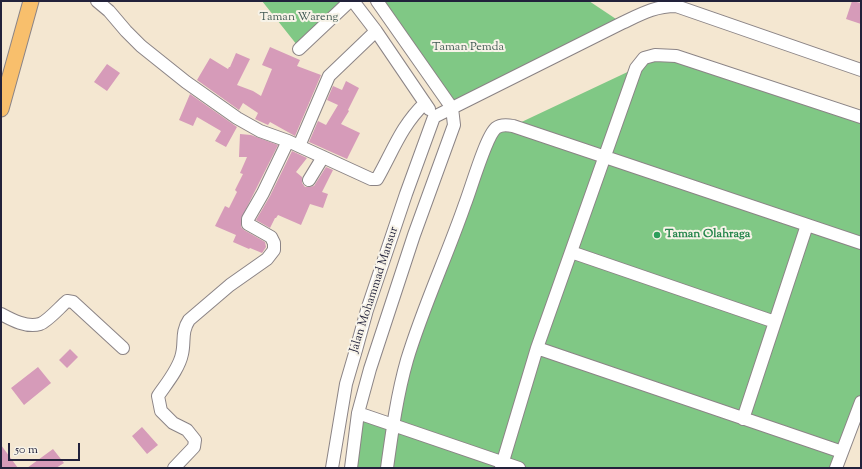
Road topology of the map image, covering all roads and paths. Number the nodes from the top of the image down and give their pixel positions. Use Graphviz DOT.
graph roads {
  1 [pos="31,1"];
  2 [pos="97,1"];
  3 [pos="350,1"];
  4 [pos="353,1"];
  5 [pos="377,1"];
  6 [pos="376,31"];
  7 [pos="299,49"];
  8 [pos="861,70"];
  9 [pos="3,90"];
  10 [pos="425,103"];
  11 [pos="452,108"];
  12 [pos="1,109"];
  13 [pos="434,116"];
  14 [pos="861,117"];
  15 [pos="293,144"];
  16 [pos="604,156"];
  17 [pos="323,157"];
  18 [pos="309,180"];
  19 [pos="807,225"];
  20 [pos="861,243"];
  21 [pos="571,252"];
  22 [pos="1,314"];
  23 [pos="775,322"];
  24 [pos="123,348"];
  25 [pos="537,348"];
  26 [pos="861,402"];
  27 [pos="358,413"];
  28 [pos="743,419"];
  29 [pos="393,426"];
  30 [pos="842,452"];
  31 [pos="502,465"];
  32 [pos="174,468"];
  33 [pos="332,468"];
  34 [pos="351,468"];
  35 [pos="387,468"];
  36 [pos="519,468"];
  37 [pos="836,468"];
  1 -- 9 [label="main road"];
  2 -- 15 [label="street"];
  3 -- 7 [label="street"];
  4 -- 6 [label="street"];
  5 -- 11 [label="street"];
  6 -- 10 [label="street"];
  6 -- 15 [label="street"];
  8 -- 11 [label="street"];
  9 -- 12 [label="main road"];
  10 -- 13 [label="street"];
  10 -- 17 [label="street"];
  11 -- 13 [label="street"];
  11 -- 27 [label="street, Jalan Mohammad Mansur"];
  13 -- 33 [label="street, Jalan Mohammad Mansur"];
  14 -- 16 [label="street"];
  15 -- 17 [label="street"];
  15 -- 32 [label="street"];
  16 -- 19 [label="street"];
  16 -- 21 [label="street"];
  16 -- 29 [label="street"];
  17 -- 18 [label="street"];
  19 -- 20 [label="street"];
  19 -- 23 [label="street"];
  21 -- 23 [label="street"];
  21 -- 25 [label="street"];
  22 -- 24 [label="street"];
  23 -- 28 [label="street"];
  25 -- 28 [label="street"];
  25 -- 31 [label="street"];
  26 -- 30 [label="street"];
  27 -- 29 [label="street"];
  27 -- 34 [label="street, Jalan Mohammad Mansur"];
  28 -- 30 [label="street"];
  29 -- 31 [label="street"];
  29 -- 35 [label="street"];
  30 -- 37 [label="street"];
  31 -- 36 [label="street"];
}
